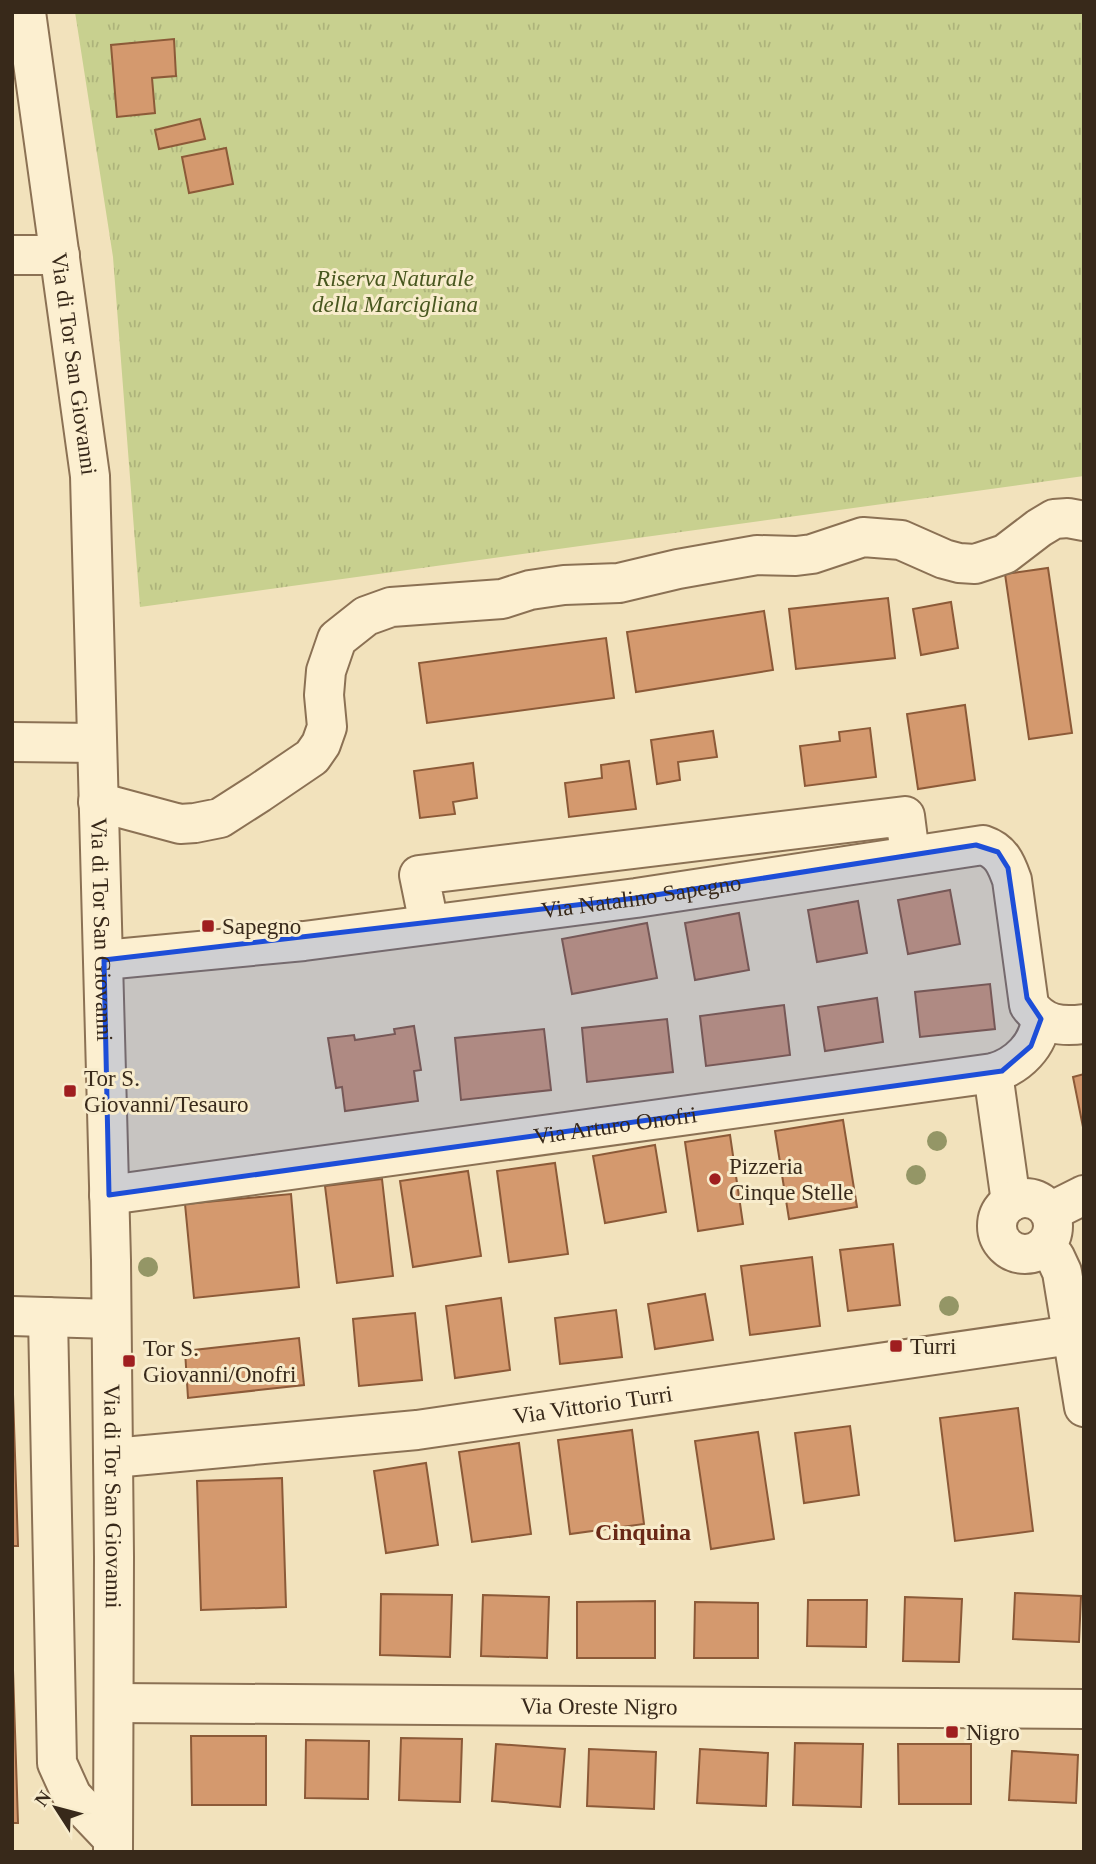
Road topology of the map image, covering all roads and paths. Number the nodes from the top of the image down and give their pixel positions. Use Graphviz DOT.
graph roads {
  1 [pos="26,12"];
  2 [pos="12,254"];
  3 [pos="60,255"];
  4 [pos="1084,522"];
  5 [pos="12,742"];
  6 [pos="96,743"];
  7 [pos="98,802"];
  8 [pos="911,855"];
  9 [pos="429,924"];
  10 [pos="104,960"];
  11 [pos="1041,1019"];
  12 [pos="1084,1024"];
  13 [pos="993,1073"];
  14 [pos="109,1195"];
  15 [pos="1084,1195"];
  16 [pos="1011,1202"];
  17 [pos="1046,1230"];
  18 [pos="30,1316"];
  19 [pos="111,1320"];
  20 [pos="1072,1335"];
  21 [pos="1084,1407"];
  22 [pos="113,1458"];
  23 [pos="114,1703"];
  24 [pos="1084,1709"];
  25 [pos="113,1845"];
  1 -- 3 [label="street, Via di Tor San Giovanni"];
  2 -- 3 [label="street"];
  3 -- 6 [label="street, Via di Tor San Giovanni"];
  4 -- 7 [label="street"];
  5 -- 6 [label="street"];
  6 -- 7 [label="street, Via di Tor San Giovanni"];
  7 -- 10 [label="street, Via di Tor San Giovanni"];
  8 -- 9 [label="street, Via Natalino Sapegno"];
  8 -- 9 [label="street"];
  8 -- 11 [label="street, Via Natalino Sapegno"];
  9 -- 10 [label="street, Via Natalino Sapegno"];
  10 -- 14 [label="street, Via di Tor San Giovanni"];
  11 -- 12 [label="street"];
  11 -- 13 [label="street"];
  13 -- 14 [label="street, Via Arturo Onofri"];
  13 -- 16 [label="street"];
  14 -- 19 [label="street, Via di Tor San Giovanni"];
  15 -- 17 [label="street"];
  16 -- 17 [label="street"];
  16 -- 17 [label="street"];
  17 -- 20 [label="street"];
  18 -- 19 [label="street"];
  18 -- 25 [label="street"];
  19 -- 22 [label="street, Via di Tor San Giovanni"];
  20 -- 21 [label="street"];
  20 -- 22 [label="street, Via Vittorio Turri"];
  22 -- 23 [label="street, Via di Tor San Giovanni"];
  23 -- 24 [label="street, Via Oreste Nigro"];
  23 -- 25 [label="street, Via di Tor San Giovanni"];
}
